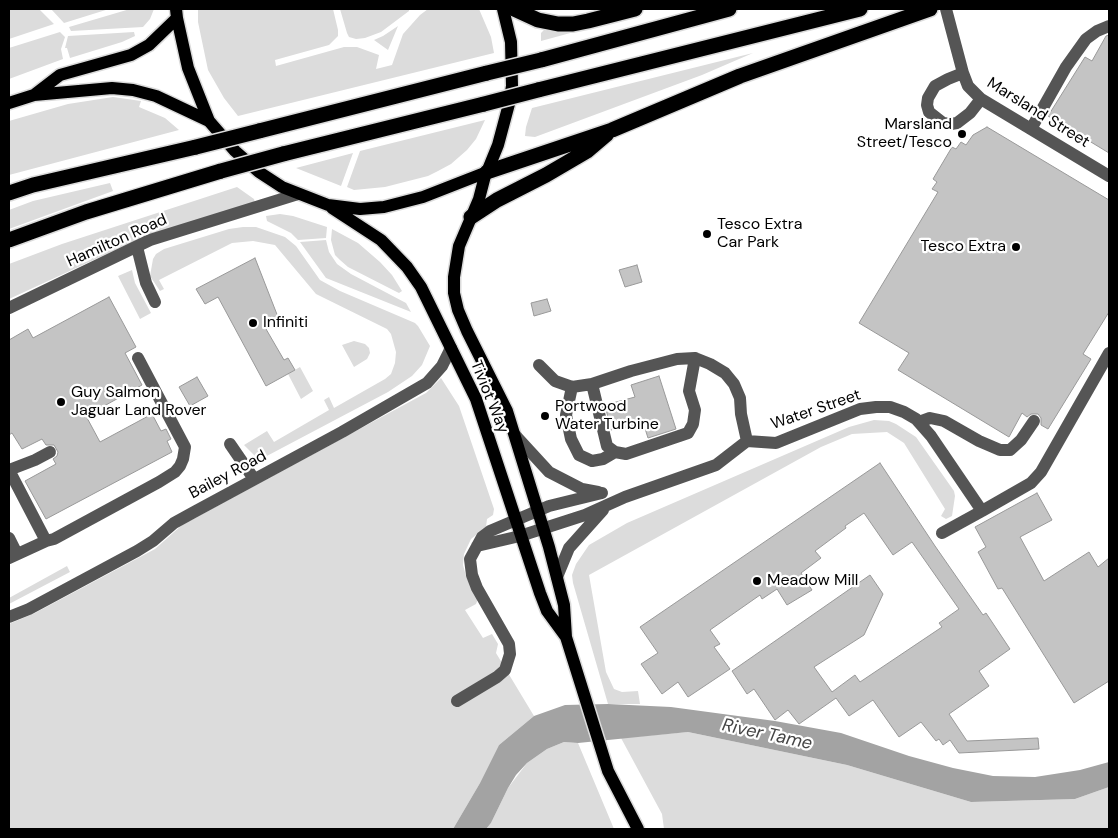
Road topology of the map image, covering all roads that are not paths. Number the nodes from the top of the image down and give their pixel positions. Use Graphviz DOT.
graph roads {
  1 [pos="503,9"];
  2 [pos="514,9"];
  3 [pos="635,9"];
  4 [pos="729,9"];
  5 [pos="860,9"];
  6 [pos="946,9"];
  7 [pos="925,10"];
  8 [pos="176,13"];
  9 [pos="1109,26"];
  10 [pos="963,73"];
  11 [pos="34,95"];
  12 [pos="981,99"];
  13 [pos="9,103"];
  14 [pos="209,121"];
  15 [pos="1031,129"];
  16 [pos="612,130"];
  17 [pos="487,172"];
  18 [pos="1109,176"];
  19 [pos="9,193"];
  20 [pos="298,194"];
  21 [pos="328,205"];
  22 [pos="471,217"];
  23 [pos="9,240"];
  24 [pos="137,247"];
  25 [pos="155,302"];
  26 [pos="9,308"];
  27 [pos="450,348"];
  28 [pos="1109,353"];
  29 [pos="138,358"];
  30 [pos="695,358"];
  31 [pos="538,365"];
  32 [pos="592,384"];
  33 [pos="572,387"];
  34 [pos="1034,421"];
  35 [pos="919,422"];
  36 [pos="515,435"];
  37 [pos="747,441"];
  38 [pos="230,444"];
  39 [pos="50,452"];
  40 [pos="615,452"];
  41 [pos="9,470"];
  42 [pos="254,479"];
  43 [pos="602,493"];
  44 [pos="626,497"];
  45 [pos="606,507"];
  46 [pos="538,511"];
  47 [pos="982,511"];
  48 [pos="515,520"];
  49 [pos="543,529"];
  50 [pos="942,533"];
  51 [pos="520,536"];
  52 [pos="9,538"];
  53 [pos="46,541"];
  54 [pos="477,546"];
  55 [pos="13,556"];
  56 [pos="557,577"];
  57 [pos="9,617"];
  58 [pos="566,637"];
  59 [pos="457,701"];
  60 [pos="638,829"];
  1 -- 17 [label="main road, Tiviot Way"];
  2 -- 3 [label="highway"];
  4 -- 19 [label="highway, bridge"];
  5 -- 23 [label="highway, bridge"];
  6 -- 10 [label="street, Marsland Street"];
  7 -- 16 [label="highway"];
  8 -- 11 [label="main road"];
  8 -- 14 [label="main road"];
  9 -- 15 [label="street"];
  10 -- 12 [label="street, Marsland Street"];
  10 -- 12 [label="street"];
  11 -- 13 [label="main road"];
  11 -- 14 [label="main road"];
  12 -- 15 [label="street, Marsland Street"];
  14 -- 20 [label="main road"];
  15 -- 18 [label="street, Marsland Street"];
  16 -- 17 [label="highway"];
  16 -- 22 [label="highway"];
  17 -- 21 [label="main road"];
  17 -- 22 [label="main road, Tiviot Way"];
  20 -- 21 [label="main road"];
  20 -- 24 [label="street, Hamilton Road"];
  21 -- 27 [label="main road, Tiviot Way"];
  22 -- 36 [label="main road, Tiviot Way"];
  24 -- 25 [label="street"];
  24 -- 26 [label="street, Hamilton Road"];
  27 -- 42 [label="street, Bailey Road"];
  27 -- 48 [label="main road, Tiviot Way"];
  28 -- 47 [label="street"];
  29 -- 53 [label="street"];
  30 -- 32 [label="street"];
  30 -- 37 [label="street"];
  30 -- 40 [label="street"];
  31 -- 33 [label="street"];
  32 -- 33 [label="street"];
  32 -- 40 [label="street"];
  33 -- 40 [label="street"];
  34 -- 35 [label="street"];
  35 -- 37 [label="street, Water Street"];
  35 -- 47 [label="street, Water Street"];
  36 -- 43 [label="street"];
  36 -- 46 [label="main road, Tiviot Way"];
  37 -- 44 [label="street"];
  38 -- 42 [label="street"];
  39 -- 41 [label="street"];
  41 -- 53 [label="street"];
  42 -- 57 [label="street, Bailey Road"];
  43 -- 44 [label="street"];
  43 -- 46 [label="street"];
  44 -- 45 [label="street"];
  45 -- 49 [label="street"];
  45 -- 56 [label="street"];
  46 -- 48 [label="street"];
  46 -- 49 [label="main road, Tiviot Way"];
  47 -- 50 [label="street"];
  48 -- 51 [label="main road, Tiviot Way"];
  48 -- 54 [label="street"];
  49 -- 51 [label="street"];
  49 -- 56 [label="main road, Tiviot Way"];
  51 -- 54 [label="street"];
  51 -- 58 [label="main road, Tiviot Way"];
  52 -- 55 [label="street"];
  53 -- 55 [label="street"];
  54 -- 59 [label="street"];
  56 -- 58 [label="main road, Tiviot Way"];
  58 -- 60 [label="main road, Tiviot Way"];
}
